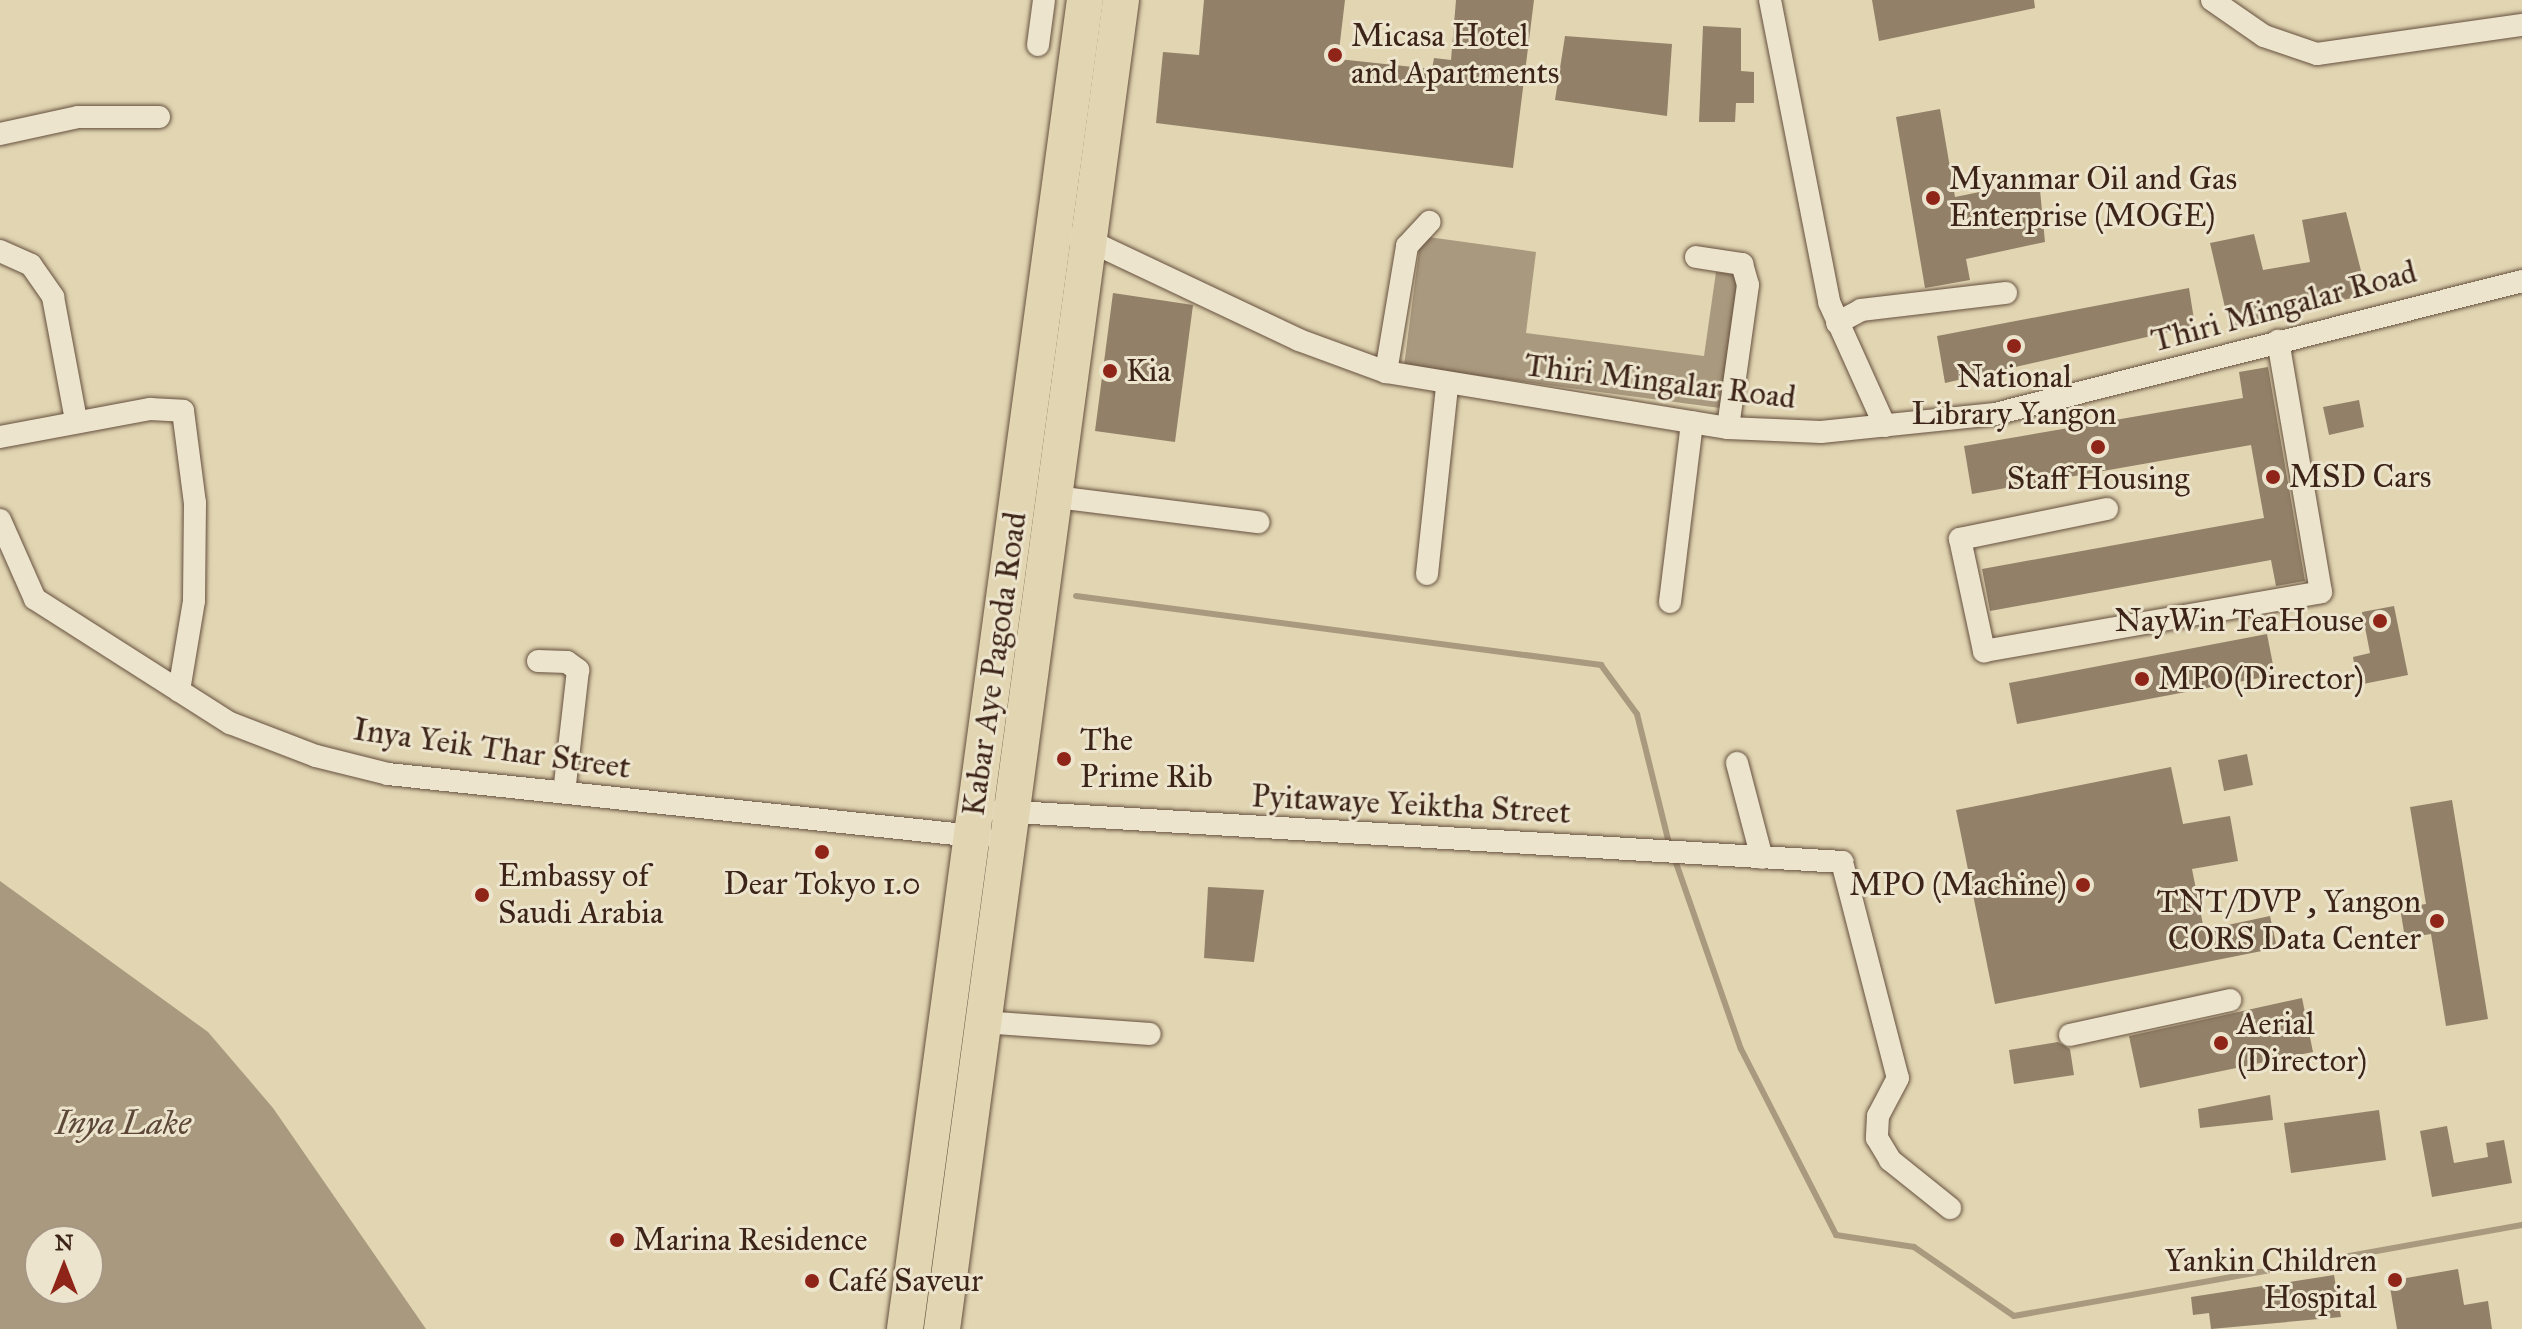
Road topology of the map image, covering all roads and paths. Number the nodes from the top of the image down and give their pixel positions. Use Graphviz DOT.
graph roads {
  1 [pos="1085,0"];
  2 [pos="1121,0"];
  3 [pos="1770,0"];
  4 [pos="2212,0"];
  5 [pos="1039,4"];
  6 [pos="2522,25"];
  7 [pos="1038,45"];
  8 [pos="159,117"];
  9 [pos="0,134"];
  10 [pos="1429,222"];
  11 [pos="1055,227"];
  12 [pos="1090,240"];
  13 [pos="0,251"];
  14 [pos="1696,257"];
  15 [pos="2522,281"];
  16 [pos="2006,293"];
  17 [pos="1837,323"];
  18 [pos="2278,341"];
  19 [pos="1386,372"];
  20 [pos="1447,387"];
  21 [pos="76,420"];
  22 [pos="1692,422"];
  23 [pos="1885,426"];
  24 [pos="1728,428"];
  25 [pos="0,437"];
  26 [pos="1056,497"];
  27 [pos="2107,509"];
  28 [pos="0,520"];
  29 [pos="1258,522"];
  30 [pos="1427,574"];
  31 [pos="1670,602"];
  32 [pos="538,661"];
  33 [pos="179,691"];
  34 [pos="1737,763"];
  35 [pos="564,792"];
  36 [pos="974,822"];
  37 [pos="1010,826"];
  38 [pos="1762,858"];
  39 [pos="2230,1000"];
  40 [pos="983,1022"];
  41 [pos="1150,1034"];
  42 [pos="2070,1035"];
  43 [pos="950,1133"];
  44 [pos="1950,1208"];
  45 [pos="905,1329"];
  46 [pos="942,1329"];
  1 -- 11 [label="main road, Kabar Aye Pagoda Road"];
  2 -- 12 [label="main road, Kabar Aye Pagoda Road"];
  3 -- 17 [label="street"];
  4 -- 6 [label="street"];
  5 -- 7 [label="street"];
  8 -- 9 [label="street"];
  10 -- 19 [label="street"];
  11 -- 12 [label="street, Thiri Mingalar Road"];
  11 -- 36 [label="main road, Kabar Aye Pagoda Road"];
  12 -- 19 [label="street, Thiri Mingalar Road"];
  12 -- 26 [label="main road, Kabar Aye Pagoda Road"];
  13 -- 21 [label="street"];
  14 -- 24 [label="street"];
  15 -- 18 [label="street, Thiri Mingalar Road"];
  16 -- 17 [label="street"];
  17 -- 23 [label="street"];
  18 -- 23 [label="street, Thiri Mingalar Road"];
  18 -- 27 [label="street"];
  19 -- 20 [label="street, Thiri Mingalar Road"];
  20 -- 22 [label="street, Thiri Mingalar Road"];
  20 -- 30 [label="street"];
  21 -- 25 [label="street"];
  21 -- 33 [label="street"];
  22 -- 24 [label="street, Thiri Mingalar Road"];
  22 -- 31 [label="street"];
  23 -- 24 [label="street, Thiri Mingalar Road"];
  26 -- 29 [label="street"];
  26 -- 37 [label="main road, Kabar Aye Pagoda Road"];
  28 -- 33 [label="street, Inya Yeik Thar Street"];
  32 -- 35 [label="street"];
  33 -- 35 [label="street, Inya Yeik Thar Street"];
  34 -- 38 [label="street"];
  35 -- 36 [label="street, Inya Yeik Thar Street"];
  36 -- 37 [label="street, Pyitawaye Yeiktha Street"];
  36 -- 43 [label="main road, Kabar Aye Pagoda Road"];
  37 -- 38 [label="street, Pyitawaye Yeiktha Street"];
  37 -- 40 [label="main road, Kabar Aye Pagoda Road"];
  38 -- 44 [label="street, Pyitawaye Yeiktha Street"];
  39 -- 42 [label="street"];
  40 -- 41 [label="street"];
  40 -- 43 [label="main road, Kabar Aye Pagoda Road"];
  43 -- 45 [label="main road, Kabar Aye Pagoda Road"];
  43 -- 46 [label="main road, Kabar Aye Pagoda Road"];
}
